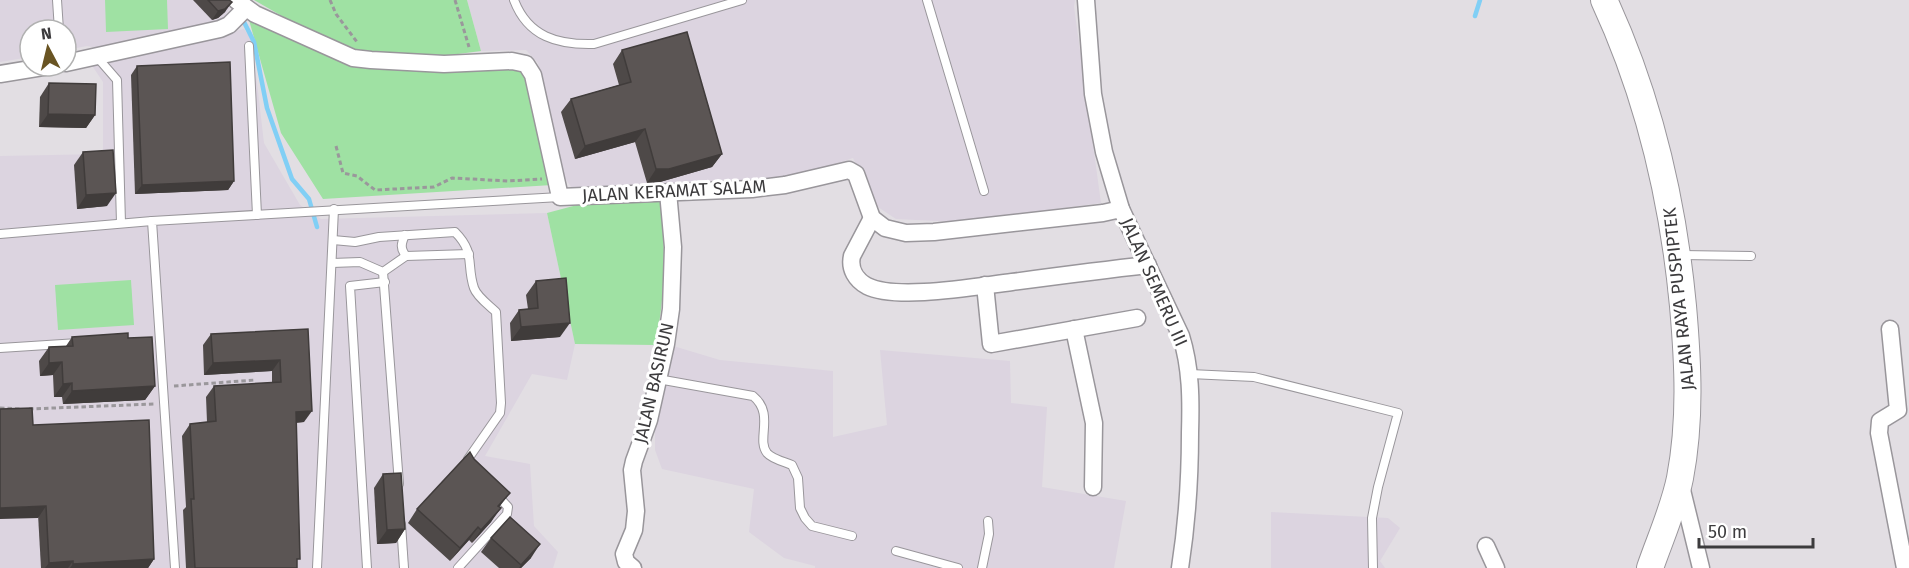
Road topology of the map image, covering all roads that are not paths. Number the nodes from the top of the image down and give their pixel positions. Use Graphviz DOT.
graph roads {
  1 [pos="57,0"];
  2 [pos="514,0"];
  3 [pos="742,0"];
  4 [pos="927,0"];
  5 [pos="1086,0"];
  6 [pos="1604,0"];
  7 [pos="239,10"];
  8 [pos="58,18"];
  9 [pos="249,46"];
  10 [pos="97,57"];
  11 [pos="78,61"];
  12 [pos="18,71"];
  13 [pos="0,74"];
  14 [pos="984,191"];
  15 [pos="668,192"];
  16 [pos="560,196"];
  17 [pos="334,209"];
  18 [pos="1121,209"];
  19 [pos="257,215"];
  20 [pos="872,218"];
  21 [pos="152,221"];
  22 [pos="121,223"];
  23 [pos="0,234"];
  24 [pos="405,236"];
  25 [pos="333,240"];
  26 [pos="469,254"];
  27 [pos="1677,255"];
  28 [pos="406,256"];
  29 [pos="1751,256"];
  30 [pos="332,263"];
  31 [pos="1148,265"];
  32 [pos="383,272"];
  33 [pos="385,282"];
  34 [pos="985,285"];
  35 [pos="1137,318"];
  36 [pos="1074,329"];
  37 [pos="1890,329"];
  38 [pos="160,338"];
  39 [pos="148,339"];
  40 [pos="91,342"];
  41 [pos="0,348"];
  42 [pos="1190,374"];
  43 [pos="658,379"];
  44 [pos="476,475"];
  45 [pos="1680,479"];
  46 [pos="1093,487"];
  47 [pos="491,488"];
  48 [pos="399,496"];
  49 [pos="400,508"];
  50 [pos="988,521"];
  51 [pos="852,536"];
  52 [pos="1486,546"];
  53 [pos="896,551"];
  54 [pos="175,568"];
  55 [pos="317,568"];
  56 [pos="367,568"];
  57 [pos="404,568"];
  58 [pos="458,568"];
  59 [pos="633,568"];
  60 [pos="958,568"];
  61 [pos="982,568"];
  62 [pos="1180,568"];
  63 [pos="1373,568"];
  64 [pos="1496,568"];
  65 [pos="1650,568"];
  66 [pos="1701,568"];
  67 [pos="1905,568"];
  1 -- 8 [label="lane"];
  2 -- 3 [label="lane"];
  4 -- 14 [label="lane"];
  5 -- 18 [label="street, JALAN SEMERU III"];
  6 -- 27 [label="main road, JALAN RAYA PUSPIPTEK"];
  7 -- 10 [label="street, JALAN KERAMAT SALAM"];
  7 -- 16 [label="street, JALAN KERAMAT SALAM"];
  9 -- 19 [label="lane"];
  10 -- 11 [label="street, JALAN KERAMAT SALAM"];
  10 -- 22 [label="lane"];
  12 -- 13 [label="street"];
  15 -- 16 [label="street, JALAN KERAMAT SALAM"];
  15 -- 20 [label="street, JALAN KERAMAT SALAM"];
  15 -- 43 [label="street, JALAN BASIRUN"];
  16 -- 17 [label="lane"];
  17 -- 19 [label="lane"];
  17 -- 25 [label="lane"];
  18 -- 20 [label="street"];
  18 -- 31 [label="street, JALAN SEMERU III"];
  19 -- 21 [label="lane"];
  20 -- 34 [label="street"];
  21 -- 22 [label="lane"];
  21 -- 38 [label="lane"];
  22 -- 23 [label="lane"];
  24 -- 25 [label="lane"];
  24 -- 26 [label="lane"];
  24 -- 28 [label="lane"];
  25 -- 30 [label="lane"];
  26 -- 28 [label="lane"];
  26 -- 44 [label="lane"];
  27 -- 29 [label="lane"];
  27 -- 45 [label="main road, JALAN RAYA PUSPIPTEK"];
  28 -- 32 [label="lane"];
  30 -- 32 [label="lane"];
  30 -- 55 [label="lane"];
  31 -- 34 [label="street"];
  31 -- 42 [label="street, JALAN SEMERU III"];
  32 -- 33 [label="lane"];
  33 -- 48 [label="lane"];
  33 -- 56 [label="lane"];
  34 -- 36 [label="street"];
  35 -- 36 [label="street"];
  36 -- 46 [label="street"];
  37 -- 67 [label="street"];
  38 -- 39 [label="lane"];
  38 -- 54 [label="lane"];
  40 -- 41 [label="lane"];
  42 -- 62 [label="street, JALAN SEMERU III"];
  42 -- 63 [label="lane"];
  43 -- 51 [label="lane"];
  43 -- 59 [label="street, JALAN BASIRUN"];
  45 -- 65 [label="main road, JALAN RAYA PUSPIPTEK"];
  45 -- 66 [label="street"];
  47 -- 58 [label="lane"];
  49 -- 57 [label="lane"];
  50 -- 61 [label="lane"];
  52 -- 64 [label="street"];
  53 -- 60 [label="lane"];
}
